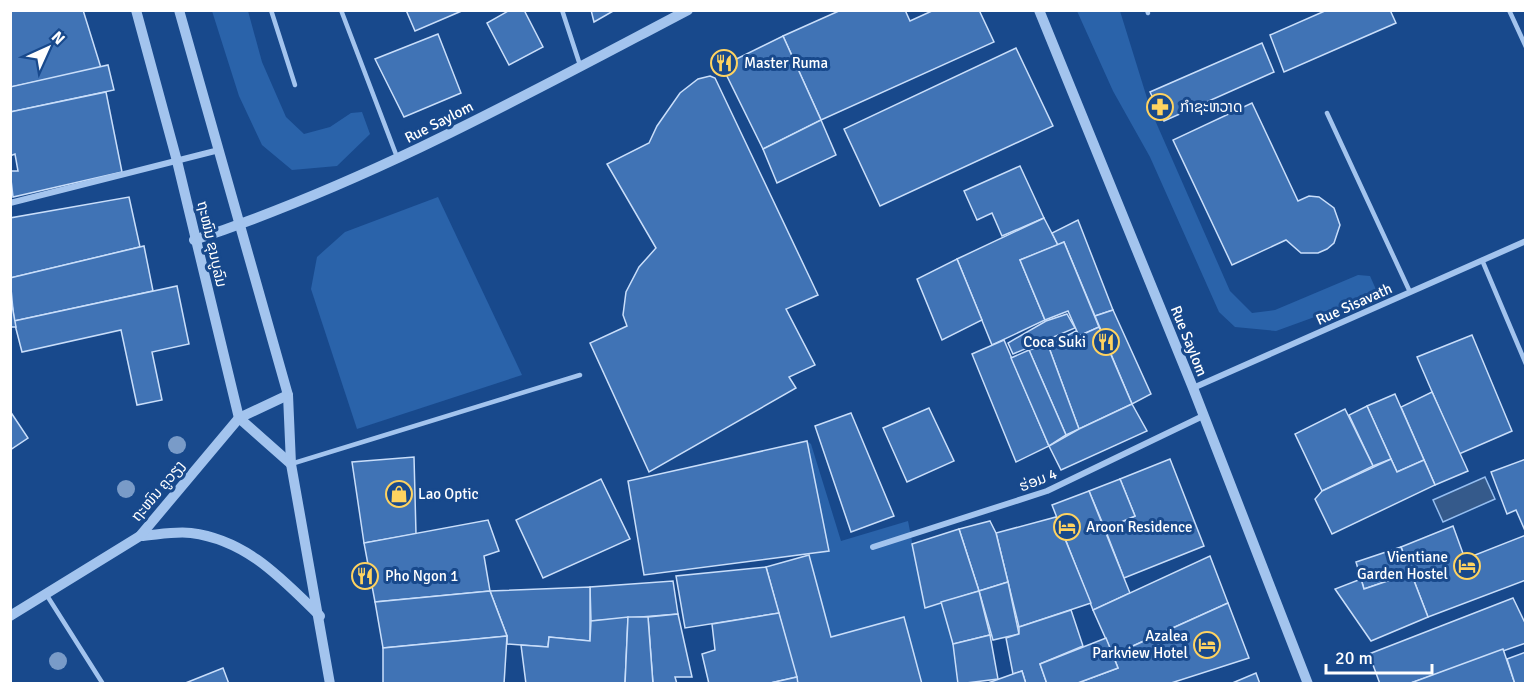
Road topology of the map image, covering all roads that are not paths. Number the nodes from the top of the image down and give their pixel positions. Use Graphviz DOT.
graph roads {
  1 [pos="136,10"];
  2 [pos="179,10"];
  3 [pos="271,10"];
  4 [pos="341,10"];
  5 [pos="562,10"];
  6 [pos="688,10"];
  7 [pos="1039,10"];
  8 [pos="1509,10"];
  9 [pos="1526,47"];
  10 [pos="580,67"];
  11 [pos="295,85"];
  12 [pos="1327,113"];
  13 [pos="220,150"];
  14 [pos="398,159"];
  15 [pos="177,161"];
  16 [pos="10,202"];
  17 [pos="241,224"];
  18 [pos="194,240"];
  19 [pos="1526,241"];
  20 [pos="1482,260"];
  21 [pos="1410,292"];
  22 [pos="1526,364"];
  23 [pos="580,375"];
  24 [pos="1193,388"];
  25 [pos="288,395"];
  26 [pos="1203,416"];
  27 [pos="238,418"];
  28 [pos="291,464"];
  29 [pos="140,536"];
  30 [pos="873,547"];
  31 [pos="46,594"];
  32 [pos="10,616"];
  33 [pos="320,616"];
  34 [pos="103,684"];
  35 [pos="330,684"];
  36 [pos="1308,684"];
  1 -- 15 [label="street, ຖະໜົນ ຂຸນບູລົມ"];
  2 -- 13 [label="street, ຖະໜົນ ຂຸນບູລົມ"];
  3 -- 11 [label="lane"];
  4 -- 14 [label="lane"];
  5 -- 10 [label="lane"];
  6 -- 10 [label="street, Rue Saylom"];
  7 -- 24 [label="street, Rue Saylom"];
  8 -- 9 [label="lane"];
  10 -- 14 [label="street, Rue Saylom"];
  12 -- 21 [label="lane"];
  13 -- 15 [label="street"];
  13 -- 17 [label="street, ຖະໜົນ ຂຸນບູລົມ"];
  14 -- 17 [label="street, Rue Saylom"];
  15 -- 16 [label="street"];
  15 -- 18 [label="street, ຖະໜົນ ຂຸນບູລົມ"];
  17 -- 18 [label="street, Rue Saylom"];
  17 -- 25 [label="street, ຖະໜົນ ຂຸນບູລົມ"];
  18 -- 27 [label="street, ຖະໜົນ ຂຸນບູລົມ"];
  19 -- 20 [label="street, Rue Sisavath"];
  20 -- 21 [label="street, Rue Sisavath"];
  20 -- 22 [label="lane"];
  21 -- 24 [label="street, Rue Sisavath"];
  23 -- 28 [label="lane"];
  24 -- 26 [label="street, Rue Saylom"];
  25 -- 27 [label="street, ຖະໜົນ ຄູວຽງ"];
  25 -- 28 [label="street, ຖະໜົນ ຂຸນບູລົມ"];
  26 -- 30 [label="street, ຮ່ອມ 4"];
  26 -- 36 [label="street, Rue Saylom"];
  27 -- 28 [label="street"];
  27 -- 29 [label="street, ຖະໜົນ ຄູວຽງ"];
  28 -- 33 [label="street, ຖະໜົນ ຂຸນບູລົມ"];
  29 -- 31 [label="street, ຖະໜົນ ຄູວຽງ"];
  29 -- 33 [label="street"];
  31 -- 32 [label="street, ຖະໜົນ ຄູວຽງ"];
  31 -- 34 [label="lane"];
  33 -- 35 [label="street, ຖະໜົນ ຂຸນບູລົມ"];
}
